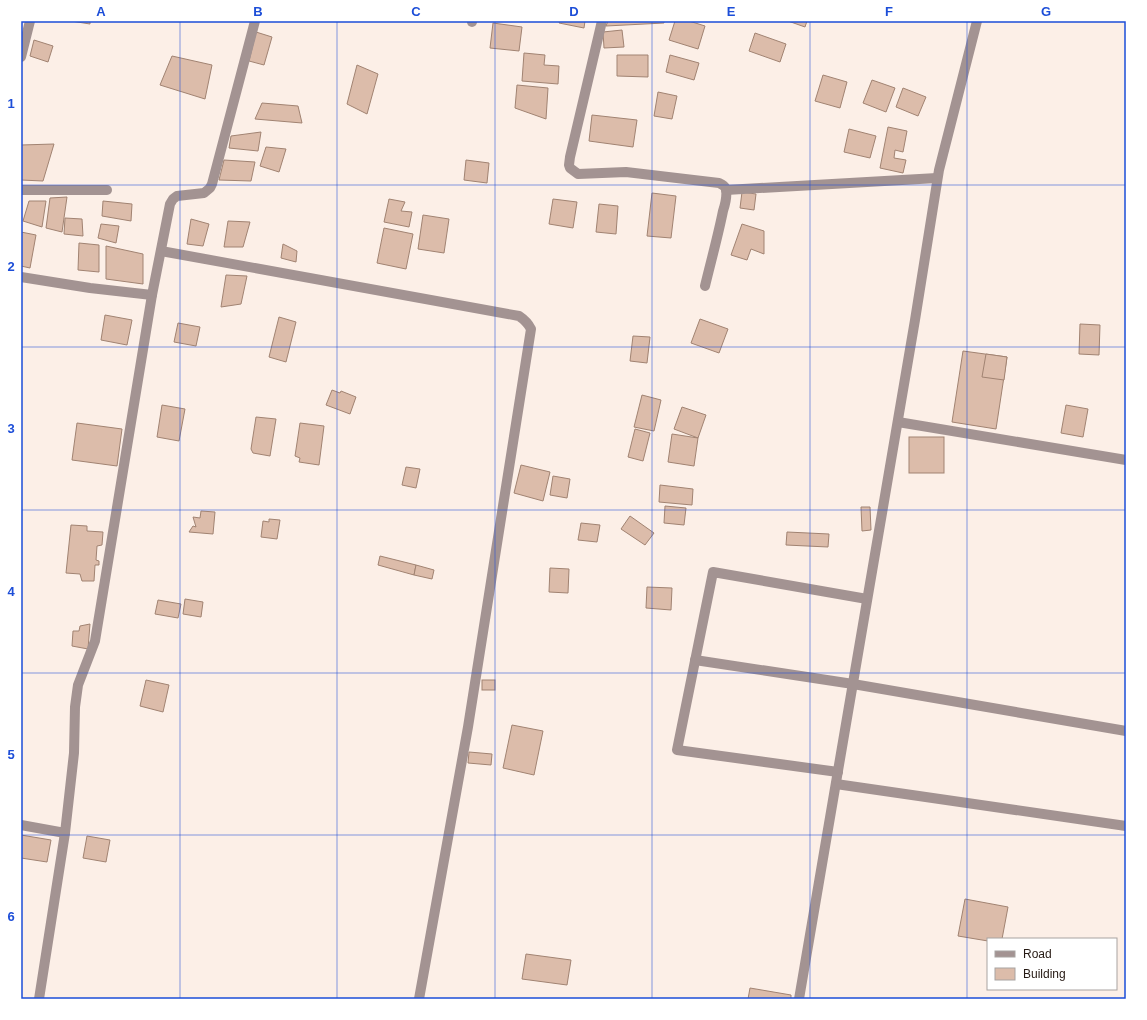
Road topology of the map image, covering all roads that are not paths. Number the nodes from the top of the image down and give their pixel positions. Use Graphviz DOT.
graph roads {
  1 [pos="30,21"];
  2 [pos="256,21"];
  3 [pos="602,21"];
  4 [pos="977,21"];
  5 [pos="21,57"];
  6 [pos="937,178"];
  7 [pos="21,190"];
  8 [pos="107,190"];
  9 [pos="726,190"];
  10 [pos="161,251"];
  11 [pos="21,277"];
  12 [pos="705,286"];
  13 [pos="152,295"];
  14 [pos="898,422"];
  15 [pos="1126,460"];
  16 [pos="867,599"];
  17 [pos="695,660"];
  18 [pos="853,684"];
  19 [pos="1126,731"];
  20 [pos="838,772"];
  21 [pos="836,784"];
  22 [pos="21,825"];
  23 [pos="1126,826"];
  24 [pos="65,833"];
  25 [pos="39,999"];
  26 [pos="419,999"];
  27 [pos="799,999"];
  1 -- 5 [label="street"];
  2 -- 10 [label="street"];
  3 -- 9 [label="street"];
  4 -- 6 [label="street"];
  6 -- 9 [label="street"];
  6 -- 14 [label="street"];
  7 -- 8 [label="street"];
  9 -- 12 [label="street"];
  10 -- 13 [label="street"];
  10 -- 26 [label="street"];
  11 -- 13 [label="street"];
  13 -- 24 [label="street"];
  14 -- 15 [label="street"];
  14 -- 16 [label="street"];
  16 -- 17 [label="street"];
  16 -- 18 [label="street"];
  17 -- 18 [label="street"];
  17 -- 20 [label="street"];
  18 -- 19 [label="street"];
  18 -- 20 [label="street"];
  20 -- 21 [label="street"];
  21 -- 23 [label="street"];
  21 -- 27 [label="street"];
  22 -- 24 [label="street"];
  24 -- 25 [label="street"];
}
